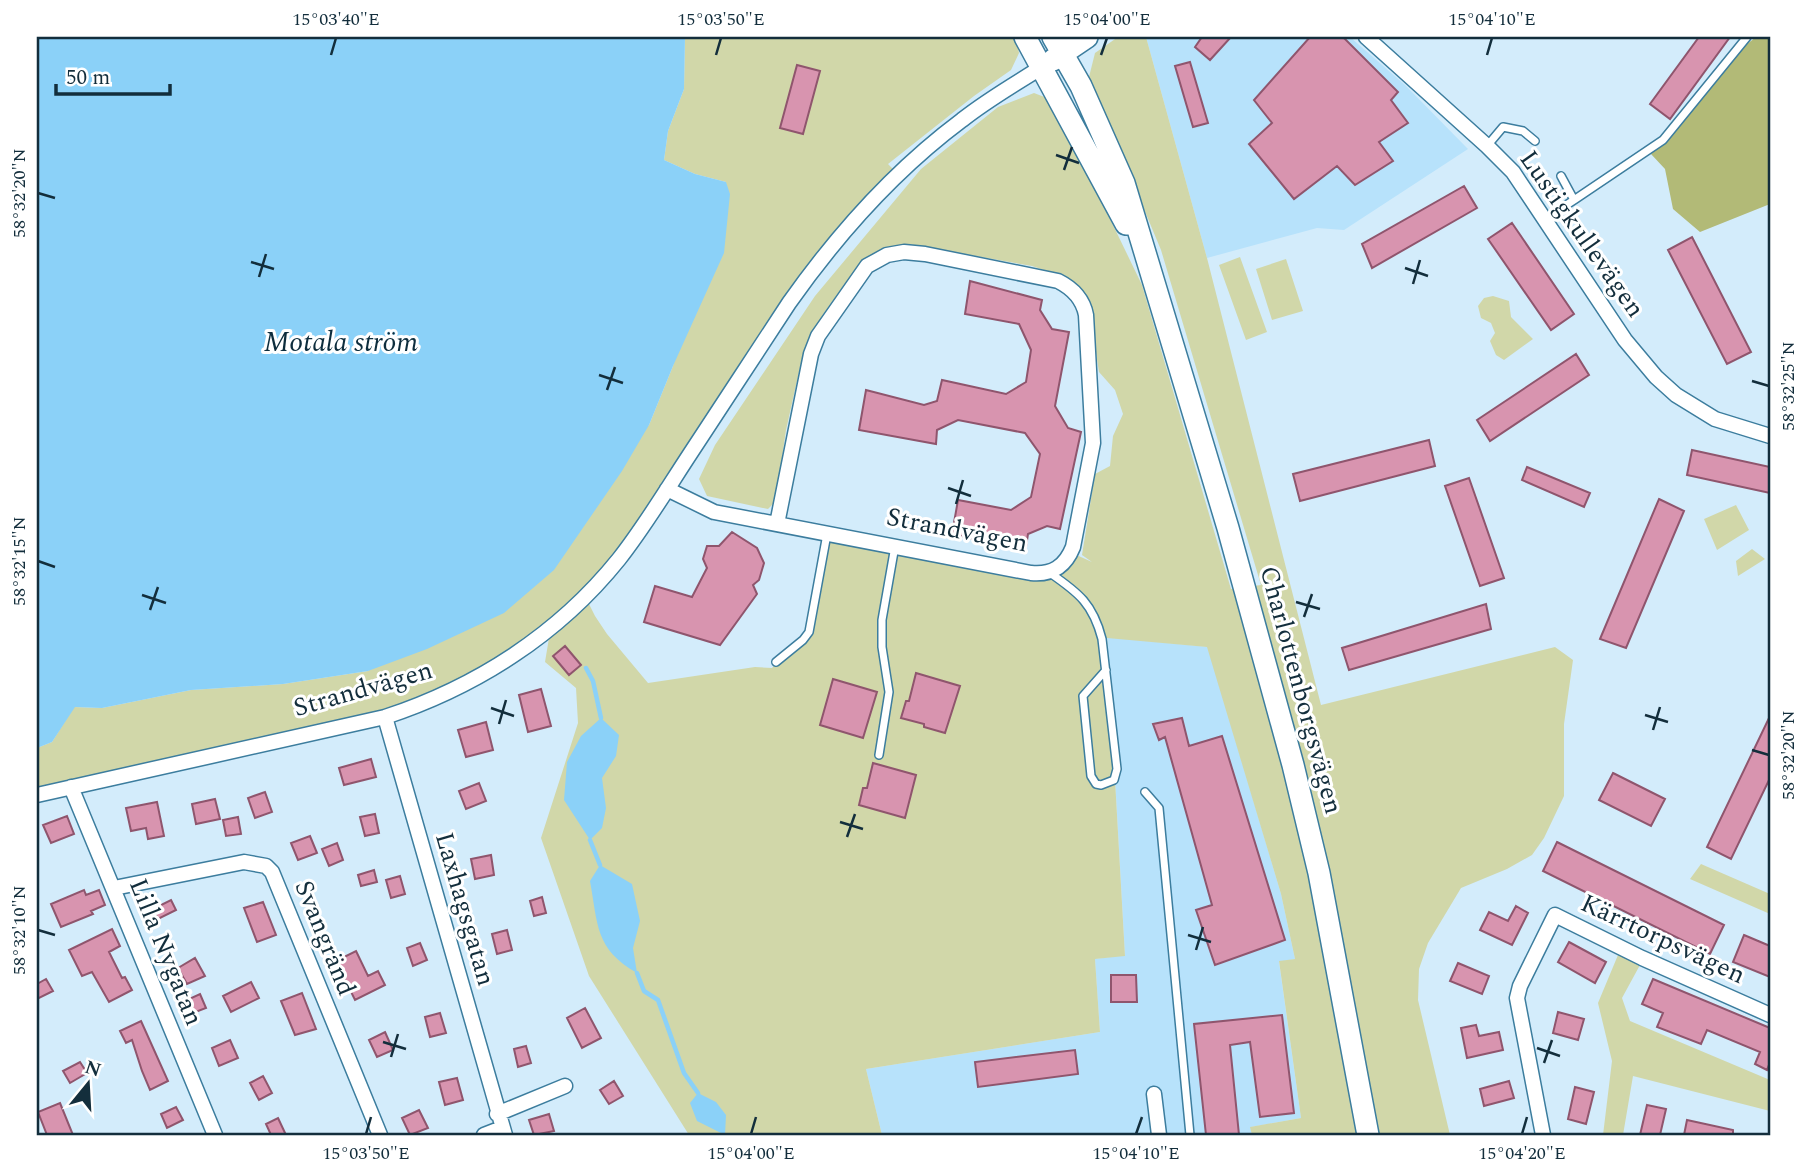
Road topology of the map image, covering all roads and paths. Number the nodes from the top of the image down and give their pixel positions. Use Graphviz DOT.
graph roads {
  1 [pos="1026,37"];
  2 [pos="1087,37"];
  3 [pos="1366,37"];
  4 [pos="1747,37"];
  5 [pos="1058,45"];
  6 [pos="1042,67"];
  7 [pos="1535,141"];
  8 [pos="1487,146"];
  9 [pos="1561,176"];
  10 [pos="1574,200"];
  11 [pos="1545,219"];
  12 [pos="1148,267"];
  13 [pos="1770,436"];
  14 [pos="667,489"];
  15 [pos="777,523"];
  16 [pos="827,533"];
  17 [pos="895,546"];
  18 [pos="1050,573"];
  19 [pos="776,662"];
  20 [pos="1106,670"];
  21 [pos="385,717"];
  22 [pos="879,755"];
  23 [pos="71,787"];
  24 [pos="1145,792"];
  25 [pos="37,795"];
  26 [pos="114,888"];
  27 [pos="1770,1015"];
  28 [pos="565,1086"];
  29 [pos="1154,1094"];
  30 [pos="501,1126"];
  31 [pos="215,1135"];
  32 [pos="380,1135"];
  33 [pos="484,1135"];
  34 [pos="1159,1135"];
  35 [pos="1190,1135"];
  36 [pos="1368,1135"];
  37 [pos="1543,1135"];
  1 -- 6 [label="main road, Charlottenborgsvägen"];
  2 -- 5 [label="main road, Strandvägen"];
  3 -- 8 [label="street, Lustigkullevägen"];
  4 -- 10 [label="lane"];
  5 -- 6 [label="main road, Strandvägen"];
  5 -- 12 [label="main road, Charlottenborgsvägen"];
  6 -- 12 [label="main road, Charlottenborgsvägen"];
  6 -- 14 [label="street, Strandvägen"];
  7 -- 8 [label="lane"];
  8 -- 11 [label="street, Lustigkullevägen"];
  9 -- 10 [label="lane"];
  10 -- 11 [label="lane"];
  11 -- 13 [label="street, Lustigkullevägen"];
  12 -- 36 [label="main road, Charlottenborgsvägen"];
  14 -- 15 [label="street, Strandvägen"];
  14 -- 21 [label="street, Strandvägen"];
  15 -- 16 [label="street, Strandvägen"];
  15 -- 18 [label="street, Strandvägen"];
  16 -- 17 [label="street, Strandvägen"];
  16 -- 19 [label="lane"];
  17 -- 18 [label="street, Strandvägen"];
  17 -- 22 [label="lane"];
  18 -- 20 [label="lane"];
  20 -- 20 [label="lane"];
  21 -- 23 [label="street, Strandvägen"];
  21 -- 30 [label="street, Laxhagsgatan"];
  23 -- 25 [label="street, Strandvägen"];
  23 -- 26 [label="street, Lilla Nygatan"];
  24 -- 35 [label="lane"];
  26 -- 31 [label="street, Lilla Nygatan"];
  26 -- 32 [label="street, Svangränd"];
  27 -- 37 [label="street, Kärrtorpsvägen"];
  28 -- 30 [label="street"];
  29 -- 34 [label="street"];
  30 -- 33 [label="street"];
}
